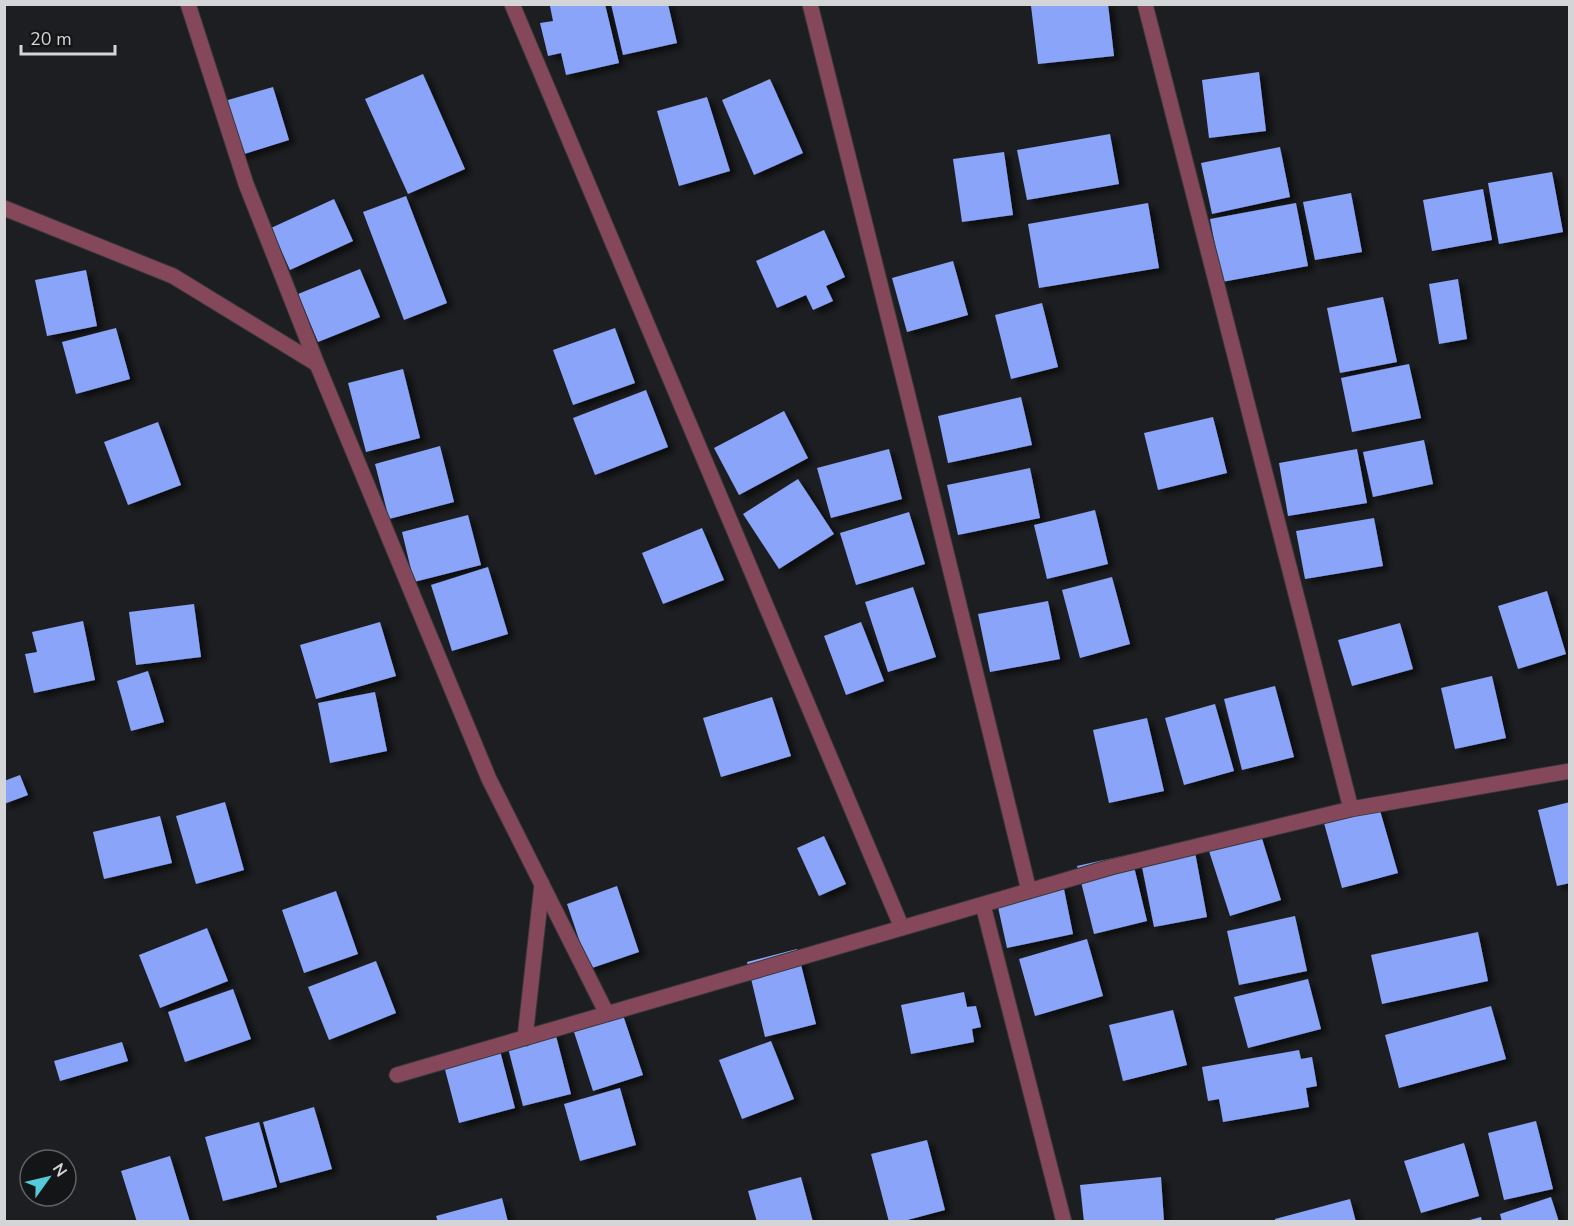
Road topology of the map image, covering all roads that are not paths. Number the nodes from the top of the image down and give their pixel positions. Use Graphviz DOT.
graph roads {
  1 [pos="188,4"];
  2 [pos="512,4"];
  3 [pos="810,4"];
  4 [pos="1145,4"];
  5 [pos="4,208"];
  6 [pos="317,363"];
  7 [pos="1569,771"];
  8 [pos="1351,809"];
  9 [pos="542,884"];
  10 [pos="1029,891"];
  11 [pos="983,905"];
  12 [pos="902,928"];
  13 [pos="607,1014"];
  14 [pos="525,1038"];
  15 [pos="397,1075"];
  16 [pos="1064,1221"];
  1 -- 6 [label="street"];
  2 -- 12 [label="street"];
  3 -- 10 [label="street"];
  4 -- 8 [label="street"];
  5 -- 6 [label="street"];
  6 -- 9 [label="street"];
  7 -- 8 [label="street"];
  8 -- 10 [label="street"];
  9 -- 13 [label="street"];
  9 -- 14 [label="street"];
  10 -- 11 [label="street"];
  11 -- 12 [label="street"];
  11 -- 16 [label="street"];
  12 -- 13 [label="street"];
  13 -- 14 [label="street"];
  14 -- 15 [label="street"];
}
